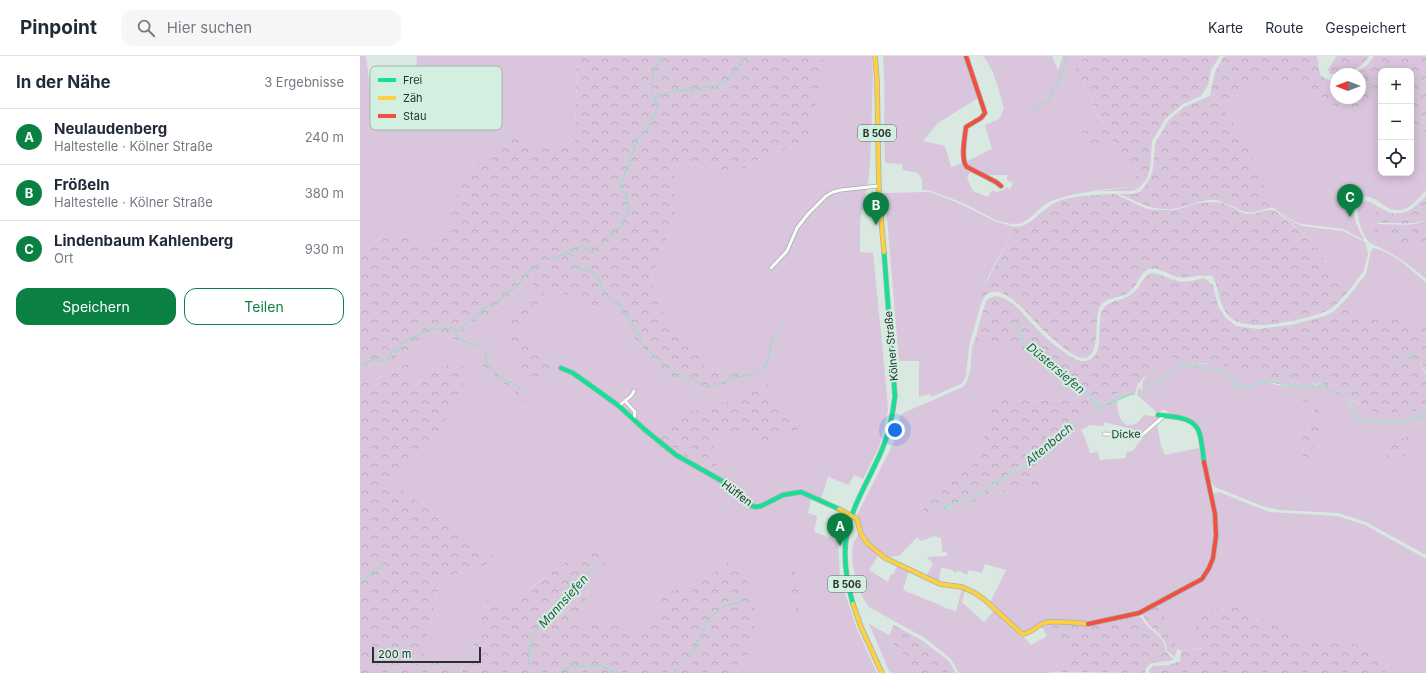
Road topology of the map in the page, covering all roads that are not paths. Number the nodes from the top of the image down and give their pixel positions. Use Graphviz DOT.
graph roads {
  1 [pos="875,56"];
  2 [pos="966,56"];
  3 [pos="878,186"];
  4 [pos="1001,186"];
  5 [pos="771,268"];
  6 [pos="561,368"];
  7 [pos="634,391"];
  8 [pos="626,402"];
  9 [pos="619,406"];
  10 [pos="1158,415"];
  11 [pos="1164,416"];
  12 [pos="634,420"];
  13 [pos="1104,434"];
  14 [pos="852,515"];
  15 [pos="860,530"];
  16 [pos="855,533"];
  17 [pos="882,673"];
  1 -- 3 [label="street, B 506"];
  2 -- 4 [label="street"];
  3 -- 5 [label="street"];
  3 -- 14 [label="street, Kölner Straße / B 506"];
  6 -- 9 [label="street, Hüffen"];
  7 -- 8 [label="street"];
  8 -- 9 [label="street"];
  8 -- 12 [label="street, Hüffen"];
  9 -- 12 [label="street, Hüffen"];
  10 -- 11 [label="street"];
  11 -- 13 [label="street, Dicke"];
  11 -- 15 [label="street"];
  12 -- 14 [label="street, Hüffen"];
  14 -- 15 [label="street"];
  14 -- 17 [label="street, B 506"];
  15 -- 16 [label="street"];
}
